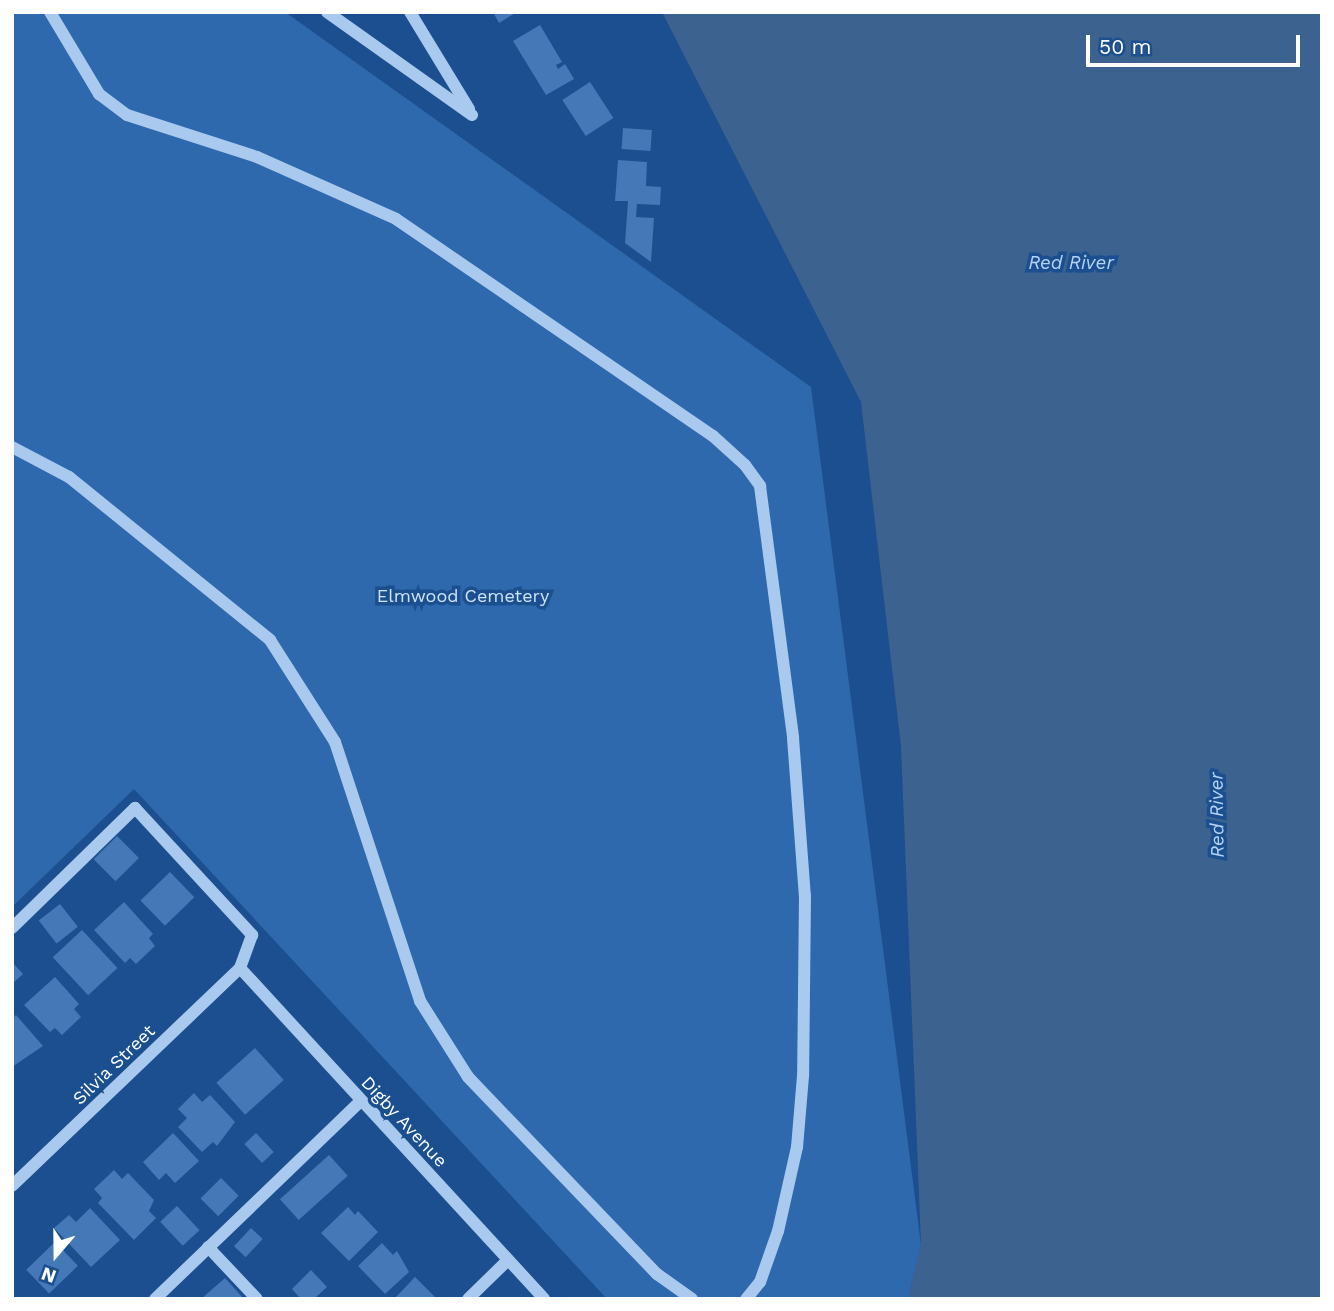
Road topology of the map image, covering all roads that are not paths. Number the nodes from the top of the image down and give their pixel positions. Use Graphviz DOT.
graph roads {
  1 [pos="51,12"];
  2 [pos="327,12"];
  3 [pos="410,12"];
  4 [pos="12,447"];
  5 [pos="12,928"];
  6 [pos="240,968"];
  7 [pos="361,1101"];
  8 [pos="12,1186"];
  9 [pos="208,1247"];
  10 [pos="509,1260"];
  11 [pos="155,1299"];
  12 [pos="257,1299"];
  13 [pos="468,1299"];
  14 [pos="544,1299"];
  15 [pos="692,1299"];
  16 [pos="746,1299"];
  1 -- 16 [label="street"];
  2 -- 3 [label="street"];
  4 -- 15 [label="street"];
  5 -- 6 [label="street"];
  6 -- 7 [label="street, Digby Avenue"];
  6 -- 8 [label="street, Silvia Street"];
  7 -- 9 [label="street"];
  7 -- 10 [label="street, Digby Avenue"];
  9 -- 11 [label="street"];
  9 -- 12 [label="street"];
  10 -- 13 [label="street"];
  10 -- 14 [label="street, Digby Avenue"];
}
